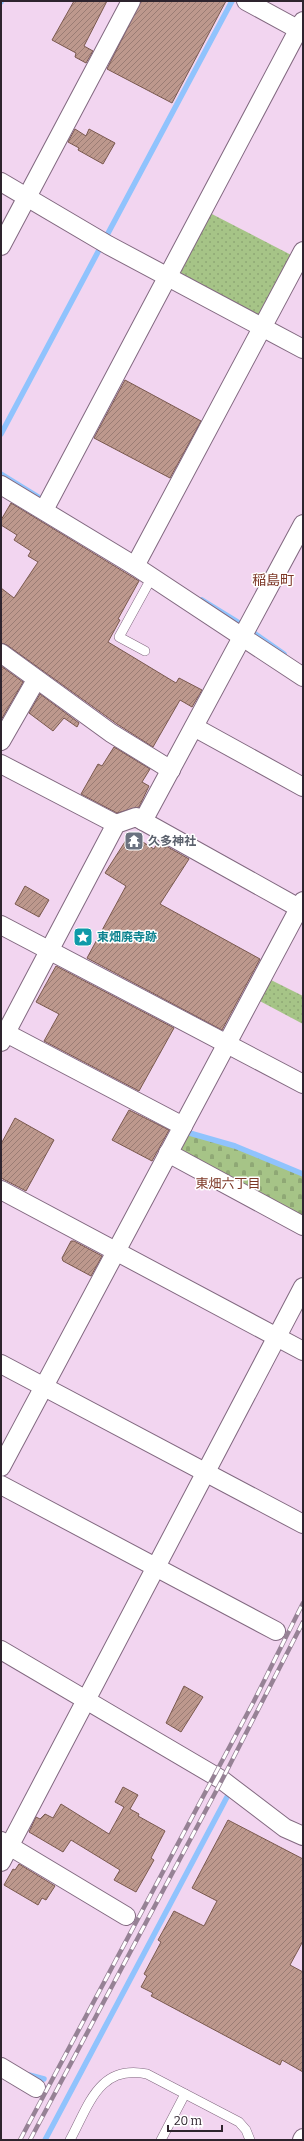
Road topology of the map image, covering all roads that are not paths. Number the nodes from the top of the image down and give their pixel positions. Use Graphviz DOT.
graph roads {
  1 [pos="131,1"];
  2 [pos="246,1"];
  3 [pos="301,27"];
  4 [pos="1,182"];
  5 [pos="28,197"];
  6 [pos="1,246"];
  7 [pos="303,251"];
  8 [pos="168,276"];
  9 [pos="263,327"];
  10 [pos="303,349"];
  11 [pos="1,485"];
  12 [pos="44,510"];
  13 [pos="303,524"];
  14 [pos="135,566"];
  15 [pos="152,577"];
  16 [pos="244,636"];
  17 [pos="145,652"];
  18 [pos="1,653"];
  19 [pos="303,677"];
  20 [pos="36,680"];
  21 [pos="194,727"];
  22 [pos="1,741"];
  23 [pos="1,764"];
  24 [pos="171,770"];
  25 [pos="303,787"];
  26 [pos="143,821"];
  27 [pos="116,824"];
  28 [pos="301,904"];
  29 [pos="1,926"];
  30 [pos="49,951"];
  31 [pos="4,1037"];
  32 [pos="226,1044"];
  33 [pos="303,1084"];
  34 [pos="183,1126"];
  35 [pos="168,1153"];
  36 [pos="1,1190"];
  37 [pos="303,1226"];
  38 [pos="116,1251"];
  39 [pos="303,1287"];
  40 [pos="277,1337"];
  41 [pos="303,1351"];
  42 [pos="1,1364"];
  43 [pos="44,1386"];
  44 [pos="1,1467"];
  45 [pos="205,1472"];
  46 [pos="1,1485"];
  47 [pos="303,1524"];
  48 [pos="156,1566"];
  49 [pos="276,1631"];
  50 [pos="1,1650"];
  51 [pos="86,1700"];
  52 [pos="303,1836"];
  53 [pos="5,1843"];
  54 [pos="1,1862"];
  55 [pos="126,1916"];
  56 [pos="1,2066"];
  57 [pos="36,2088"];
  58 [pos="185,2094"];
  59 [pos="70,2140"];
  60 [pos="161,2140"];
  61 [pos="250,2140"];
  1 -- 5 [label="street"];
  2 -- 3 [label="street"];
  3 -- 8 [label="street"];
  4 -- 5 [label="street"];
  5 -- 6 [label="street"];
  5 -- 8 [label="street"];
  7 -- 9 [label="street"];
  8 -- 9 [label="street"];
  8 -- 12 [label="street"];
  9 -- 10 [label="street"];
  9 -- 14 [label="street"];
  11 -- 12 [label="street"];
  12 -- 14 [label="street"];
  13 -- 16 [label="street"];
  14 -- 15 [label="street"];
  15 -- 16 [label="street"];
  15 -- 17 [label="lane"];
  16 -- 19 [label="street"];
  16 -- 21 [label="street"];
  18 -- 20 [label="street"];
  20 -- 22 [label="street"];
  20 -- 24 [label="street"];
  21 -- 24 [label="street"];
  21 -- 25 [label="street"];
  23 -- 27 [label="street"];
  24 -- 26 [label="street"];
  26 -- 27 [label="street"];
  26 -- 28 [label="street"];
  27 -- 30 [label="street"];
  28 -- 32 [label="street"];
  29 -- 30 [label="street"];
  30 -- 31 [label="street"];
  30 -- 32 [label="street"];
  31 -- 34 [label="street"];
  32 -- 33 [label="street"];
  32 -- 34 [label="street"];
  34 -- 35 [label="street"];
  35 -- 37 [label="street"];
  35 -- 38 [label="street"];
  36 -- 38 [label="street"];
  38 -- 40 [label="street"];
  38 -- 43 [label="street"];
  39 -- 40 [label="street"];
  40 -- 41 [label="street"];
  40 -- 45 [label="street"];
  42 -- 43 [label="street"];
  43 -- 44 [label="street"];
  43 -- 45 [label="street"];
  45 -- 47 [label="street"];
  45 -- 48 [label="street"];
  46 -- 48 [label="street"];
  48 -- 49 [label="street"];
  48 -- 51 [label="street"];
  50 -- 51 [label="street"];
  51 -- 52 [label="street"];
  51 -- 53 [label="street"];
  53 -- 54 [label="street"];
  53 -- 55 [label="street"];
  56 -- 57 [label="street"];
  58 -- 59 [label="lane"];
  58 -- 60 [label="lane"];
  58 -- 61 [label="lane"];
}
